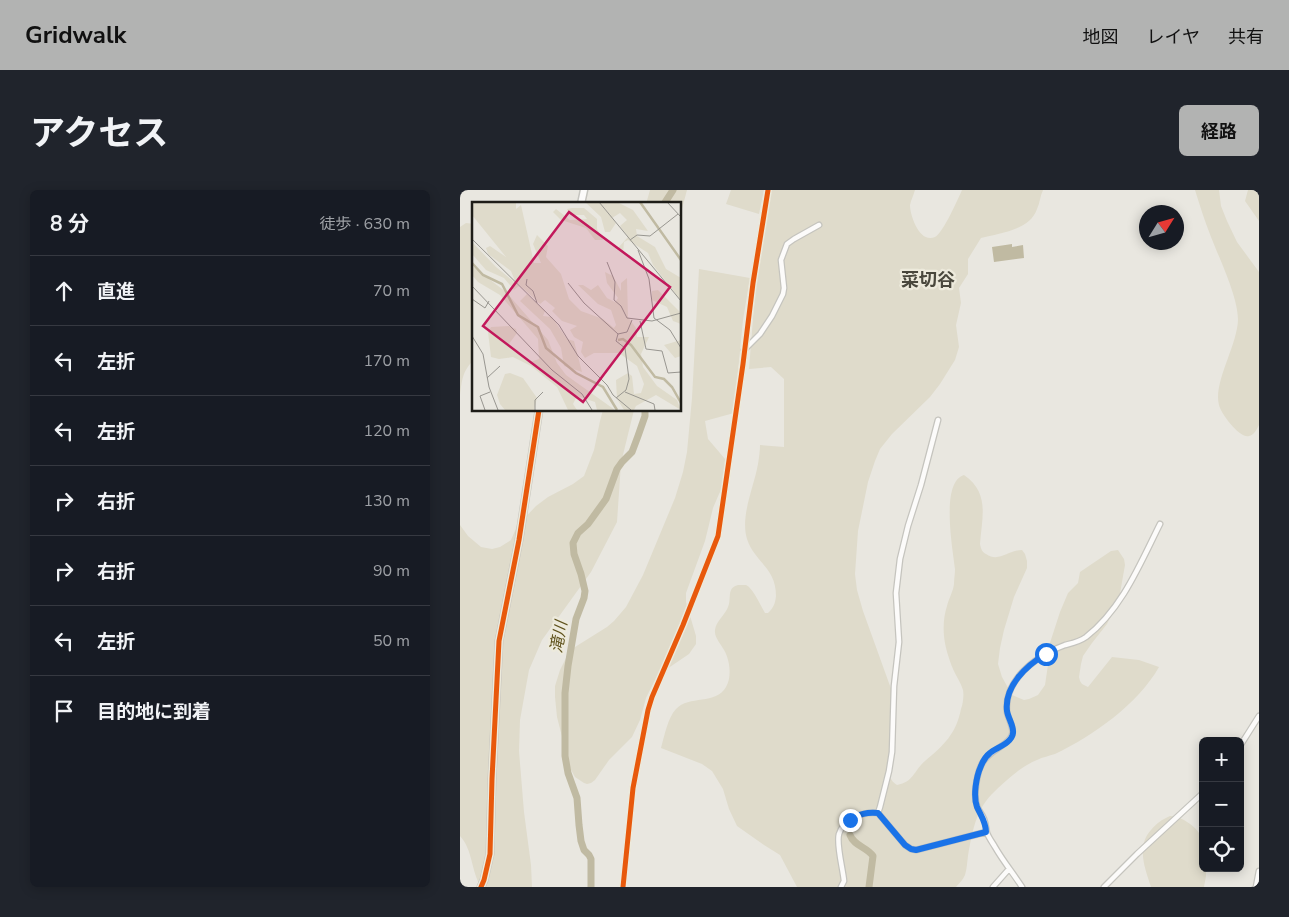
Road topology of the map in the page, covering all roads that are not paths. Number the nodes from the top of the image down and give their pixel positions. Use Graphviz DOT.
graph roads {
  1 [pos="768,190"];
  2 [pos="819,225"];
  3 [pos="744,350"];
  4 [pos="539,411"];
  5 [pos="938,420"];
  6 [pos="1160,524"];
  7 [pos="1259,716"];
  8 [pos="1244,740"];
  9 [pos="1199,797"];
  10 [pos="878,813"];
  11 [pos="986,832"];
  12 [pos="1010,869"];
  13 [pos="1259,871"];
  14 [pos="481,887"];
  15 [pos="623,887"];
  16 [pos="841,887"];
  17 [pos="992,887"];
  18 [pos="1022,887"];
  19 [pos="1104,887"];
  20 [pos="1256,887"];
  1 -- 3 [label="street"];
  2 -- 3 [label="street"];
  3 -- 15 [label="street"];
  4 -- 14 [label="street"];
  5 -- 10 [label="street"];
  6 -- 11 [label="street"];
  7 -- 8 [label="street"];
  9 -- 19 [label="street"];
  10 -- 11 [label="street"];
  10 -- 16 [label="street"];
  11 -- 12 [label="street"];
  12 -- 17 [label="street"];
  12 -- 18 [label="street"];
  13 -- 20 [label="street"];
}
